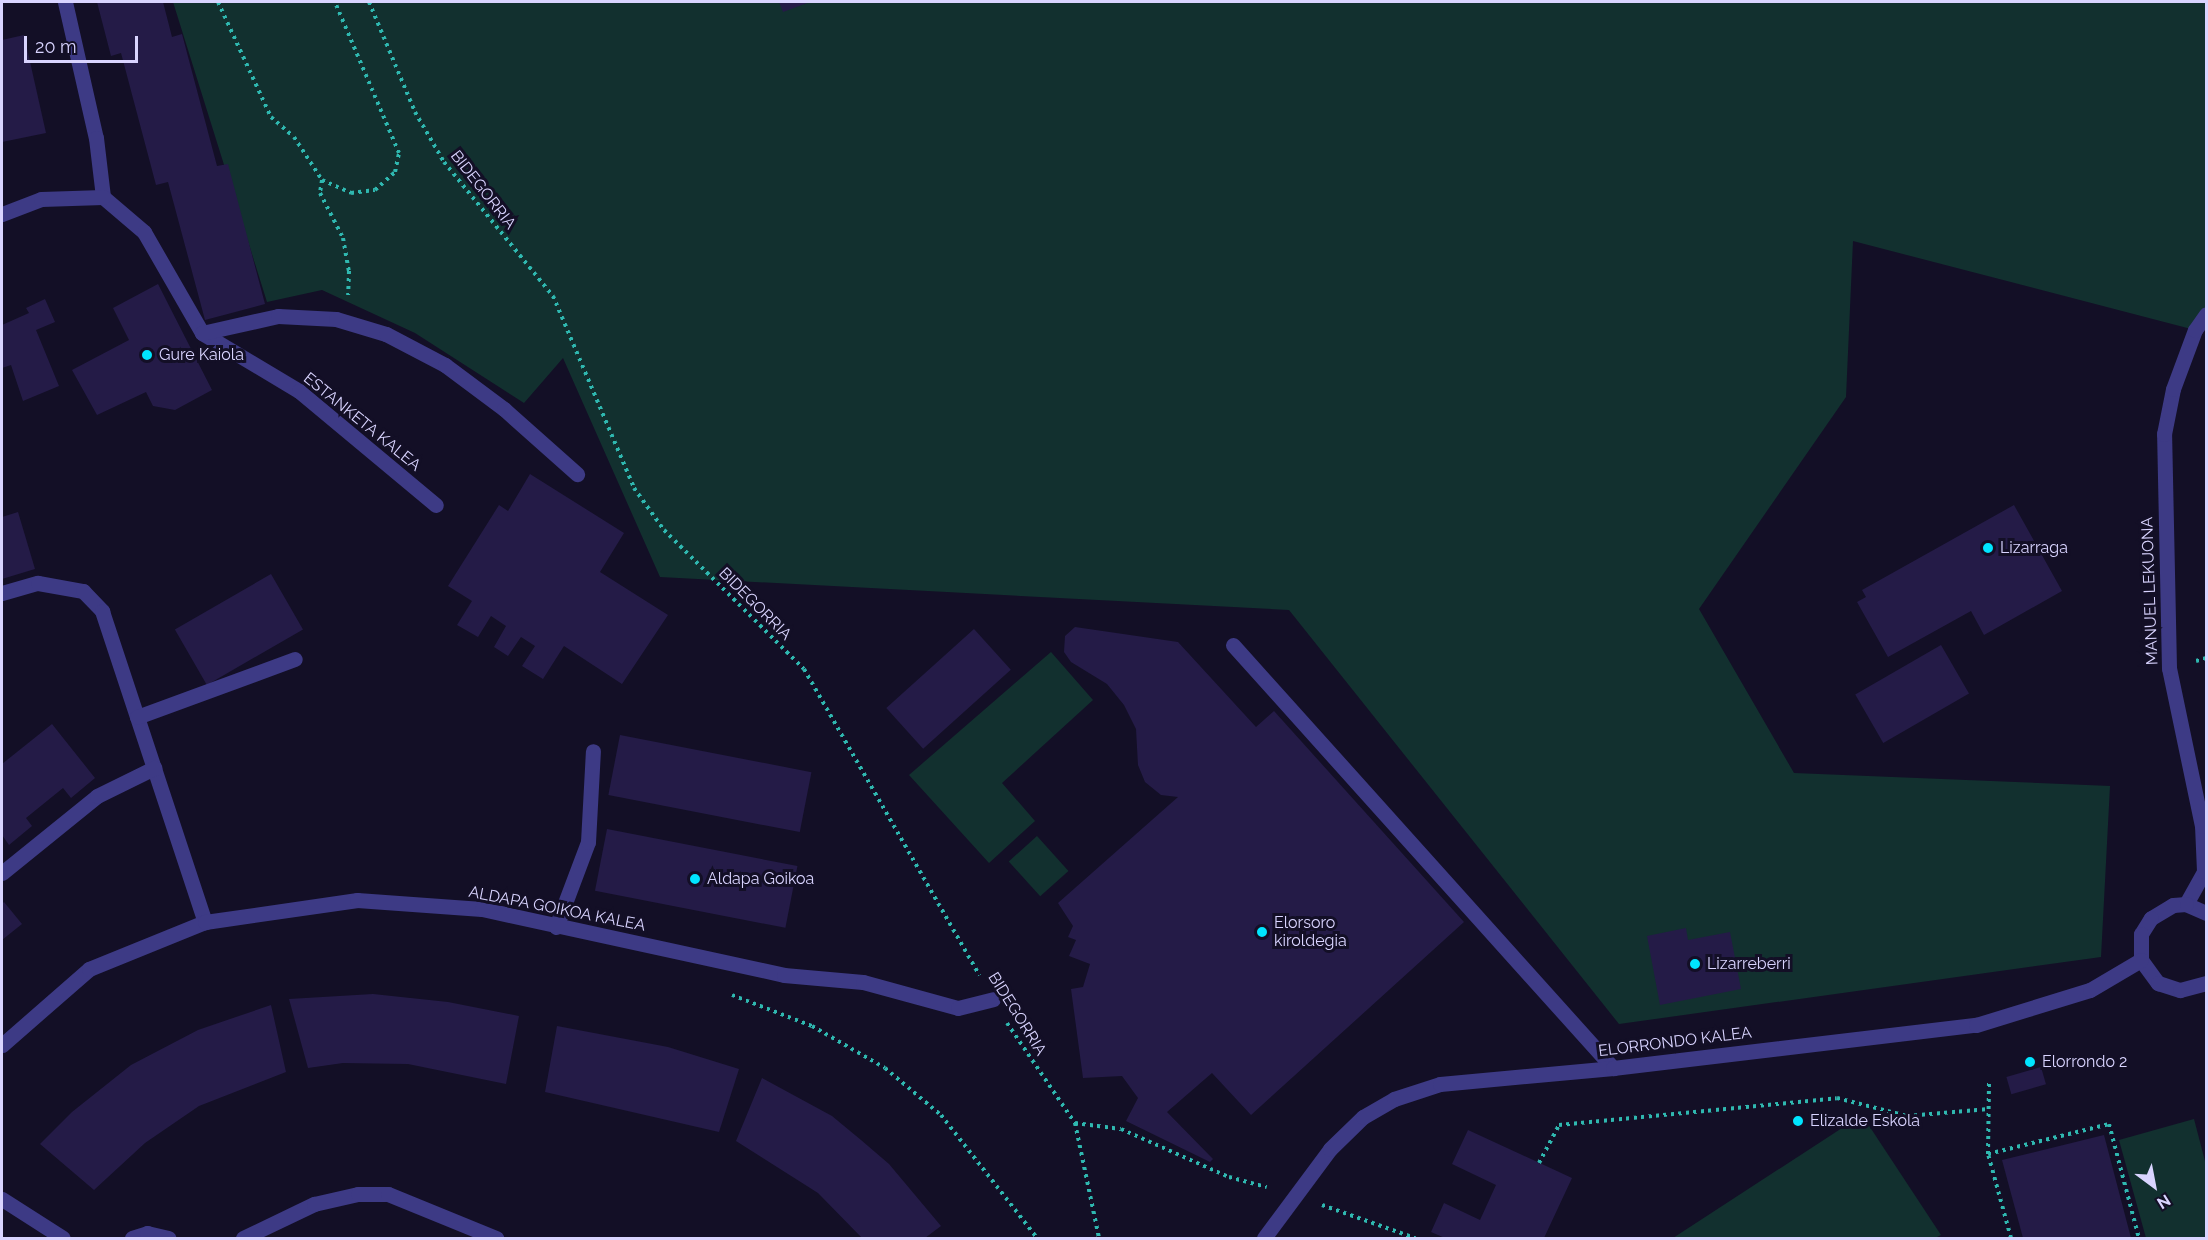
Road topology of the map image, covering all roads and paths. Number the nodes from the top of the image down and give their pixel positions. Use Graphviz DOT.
graph roads {
  1 [pos="65,2"];
  2 [pos="218,2"];
  3 [pos="335,2"];
  4 [pos="369,2"];
  5 [pos="322,180"];
  6 [pos="103,197"];
  7 [pos="2,213"];
  8 [pos="2206,314"];
  9 [pos="336,319"];
  10 [pos="202,333"];
  11 [pos="577,474"];
  12 [pos="436,505"];
  13 [pos="2,593"];
  14 [pos="1233,645"];
  15 [pos="295,659"];
  16 [pos="137,717"];
  17 [pos="593,751"];
  18 [pos="154,768"];
  19 [pos="2,873"];
  20 [pos="2186,904"];
  21 [pos="2206,913"];
  22 [pos="205,922"];
  23 [pos="556,927"];
  24 [pos="2141,960"];
  25 [pos="2206,983"];
  26 [pos="729,993"];
  27 [pos="993,999"];
  28 [pos="2,1045"];
  29 [pos="1613,1068"];
  30 [pos="1989,1080"];
  31 [pos="1989,1109"];
  32 [pos="1075,1123"];
  33 [pos="1988,1154"];
  34 [pos="1539,1163"];
  35 [pos="1296,1195"];
  36 [pos="2,1199"];
  37 [pos="63,1239"];
  38 [pos="132,1239"];
  39 [pos="168,1239"];
  40 [pos="243,1239"];
  41 [pos="496,1239"];
  42 [pos="1037,1239"];
  43 [pos="1099,1239"];
  44 [pos="1264,1239"];
  45 [pos="1415,1239"];
  46 [pos="2011,1239"];
  47 [pos="2139,1239"];
  1 -- 6 [label="street"];
  2 -- 5 [label="path"];
  3 -- 5 [label="path"];
  4 -- 27 [label="path, BIDEGORRIA"];
  5 -- 9 [label="path"];
  6 -- 7 [label="street"];
  6 -- 10 [label="street, ESTANKETA KALEA"];
  8 -- 20 [label="street, MANUEL LEKUONA"];
  9 -- 10 [label="street"];
  9 -- 11 [label="street"];
  10 -- 12 [label="street, ESTANKETA KALEA"];
  13 -- 16 [label="street"];
  14 -- 29 [label="street"];
  15 -- 16 [label="street"];
  16 -- 18 [label="street"];
  17 -- 23 [label="street"];
  18 -- 19 [label="street"];
  18 -- 22 [label="street"];
  20 -- 21 [label="street"];
  20 -- 24 [label="street"];
  22 -- 23 [label="street, ALDAPA GOIKOA KALEA"];
  22 -- 28 [label="street, ALDAPA GOIKOA KALEA"];
  23 -- 27 [label="street, ALDAPA GOIKOA KALEA"];
  24 -- 25 [label="street"];
  24 -- 29 [label="street, ELORRONDO KALEA"];
  26 -- 42 [label="path"];
  27 -- 32 [label="path, BIDEGORRIA"];
  29 -- 35 [label="street, ELORRONDO KALEA"];
  30 -- 31 [label="path"];
  31 -- 33 [label="path"];
  31 -- 34 [label="path"];
  32 -- 35 [label="path"];
  32 -- 43 [label="path, BIDEGORRIA"];
  33 -- 46 [label="path"];
  33 -- 47 [label="path"];
  35 -- 44 [label="street, ELORRONDO KALEA"];
  35 -- 45 [label="path"];
  36 -- 37 [label="street"];
  38 -- 39 [label="street"];
  40 -- 41 [label="street"];
}
